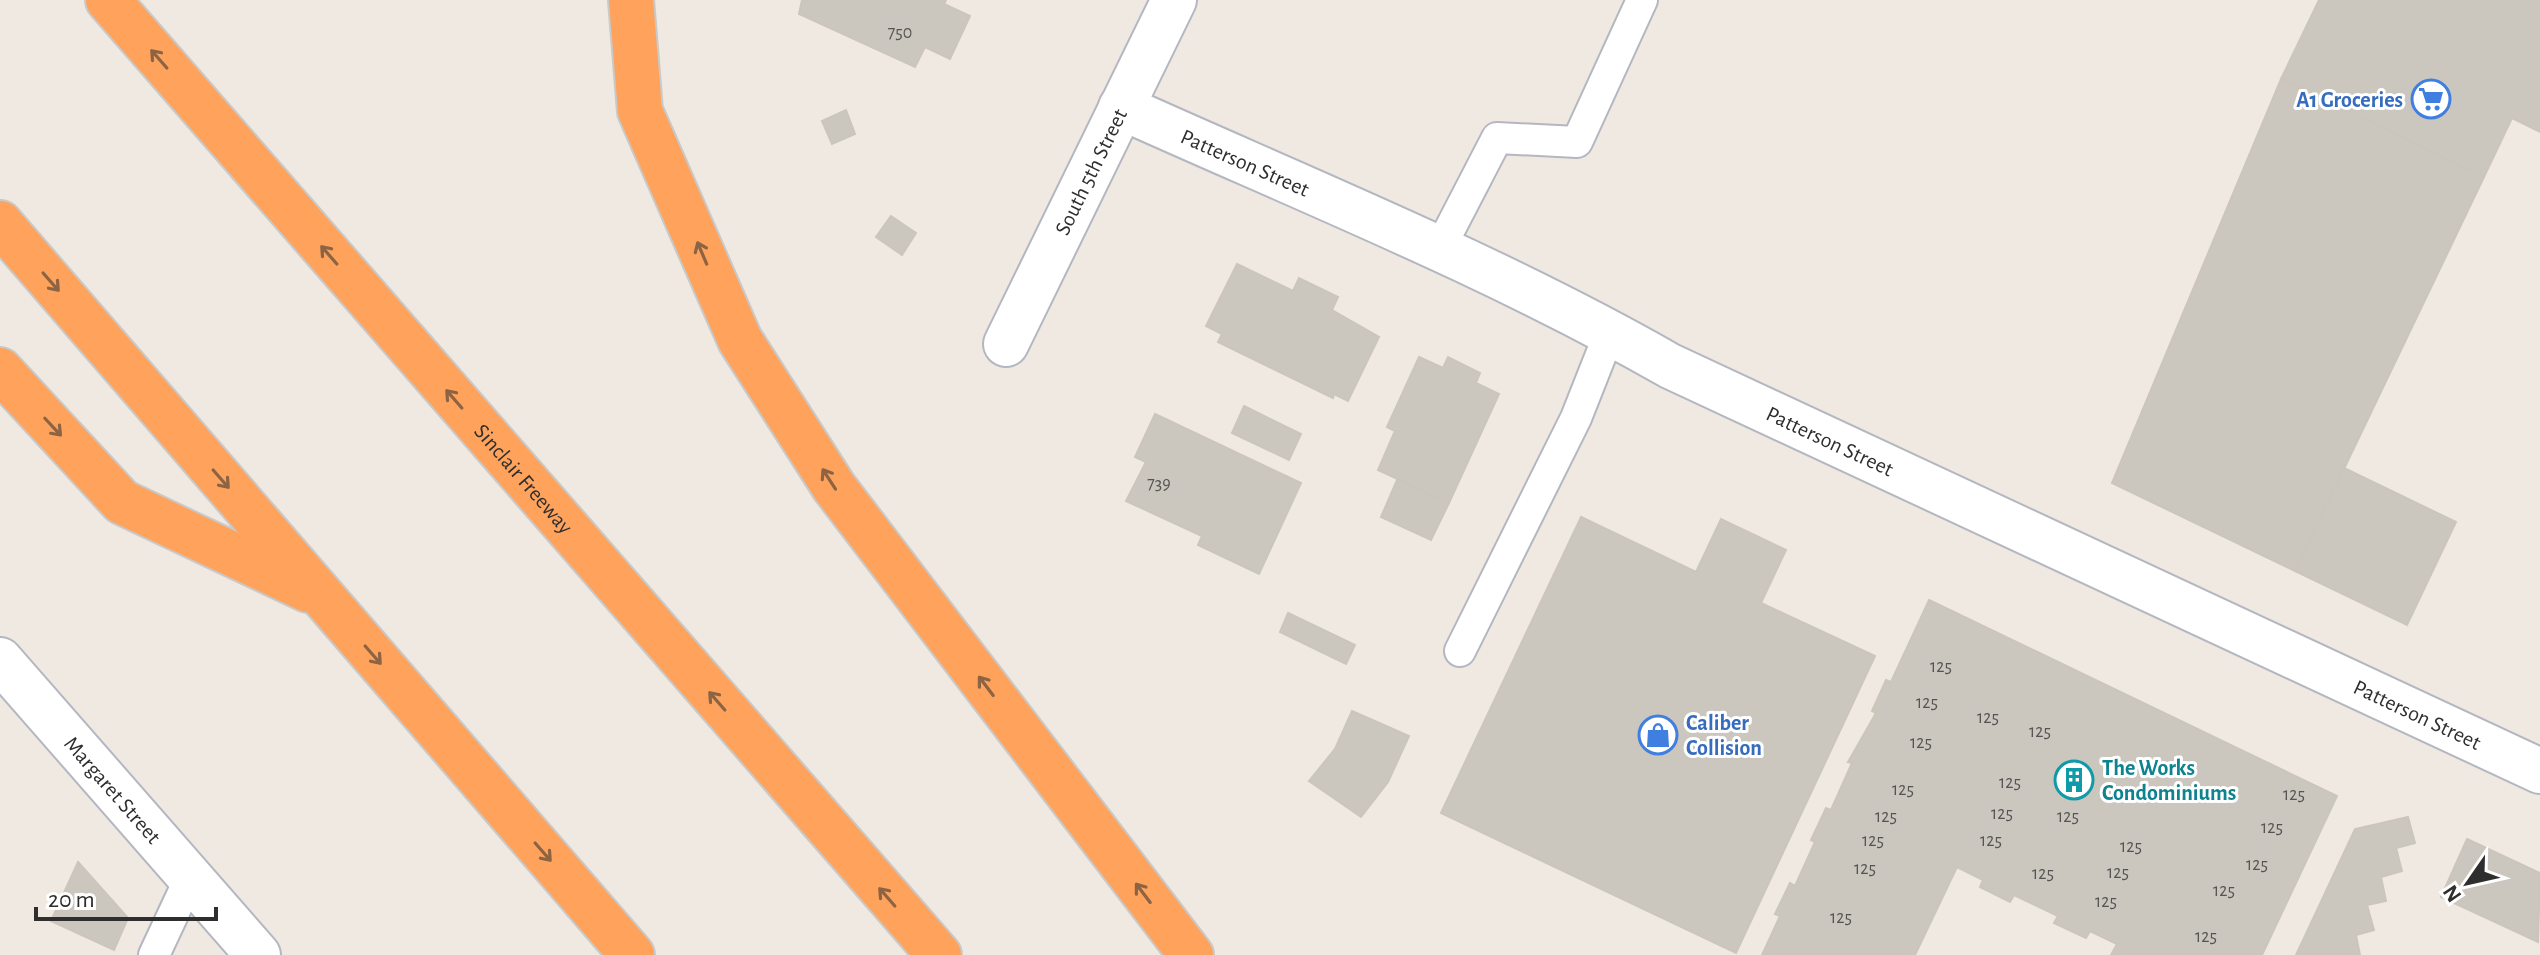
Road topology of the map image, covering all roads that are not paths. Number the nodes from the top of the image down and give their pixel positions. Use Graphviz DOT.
graph roads {
  1 [pos="108,0"];
  2 [pos="631,0"];
  3 [pos="1174,0"];
  4 [pos="1642,0"];
  5 [pos="1121,107"];
  6 [pos="0,223"];
  7 [pos="1439,250"];
  8 [pos="1610,332"];
  9 [pos="1006,344"];
  10 [pos="0,370"];
  11 [pos="322,596"];
  12 [pos="1460,651"];
  13 [pos="0,660"];
  14 [pos="17,690"];
  15 [pos="2540,771"];
  16 [pos="191,876"];
  17 [pos="154,955"];
  18 [pos="258,955"];
  19 [pos="632,955"];
  20 [pos="939,955"];
  21 [pos="1191,955"];
  20 -- 1 [label="highway, Sinclair Freeway, one-way"];
  21 -- 2 [label="highway, one-way"];
  3 -- 5 [label="street, South 5th Street"];
  4 -- 7 [label="lane"];
  5 -- 7 [label="street, Patterson Street"];
  5 -- 9 [label="street, South 5th Street"];
  6 -- 11 [label="highway, one-way"];
  7 -- 8 [label="street, Patterson Street"];
  8 -- 12 [label="lane"];
  8 -- 15 [label="street, Patterson Street"];
  10 -- 11 [label="highway, one-way"];
  11 -- 19 [label="highway, one-way"];
  13 -- 14 [label="street, Margaret Street"];
  14 -- 16 [label="street, Margaret Street"];
  16 -- 17 [label="lane"];
  16 -- 18 [label="street, Margaret Street"];
}
